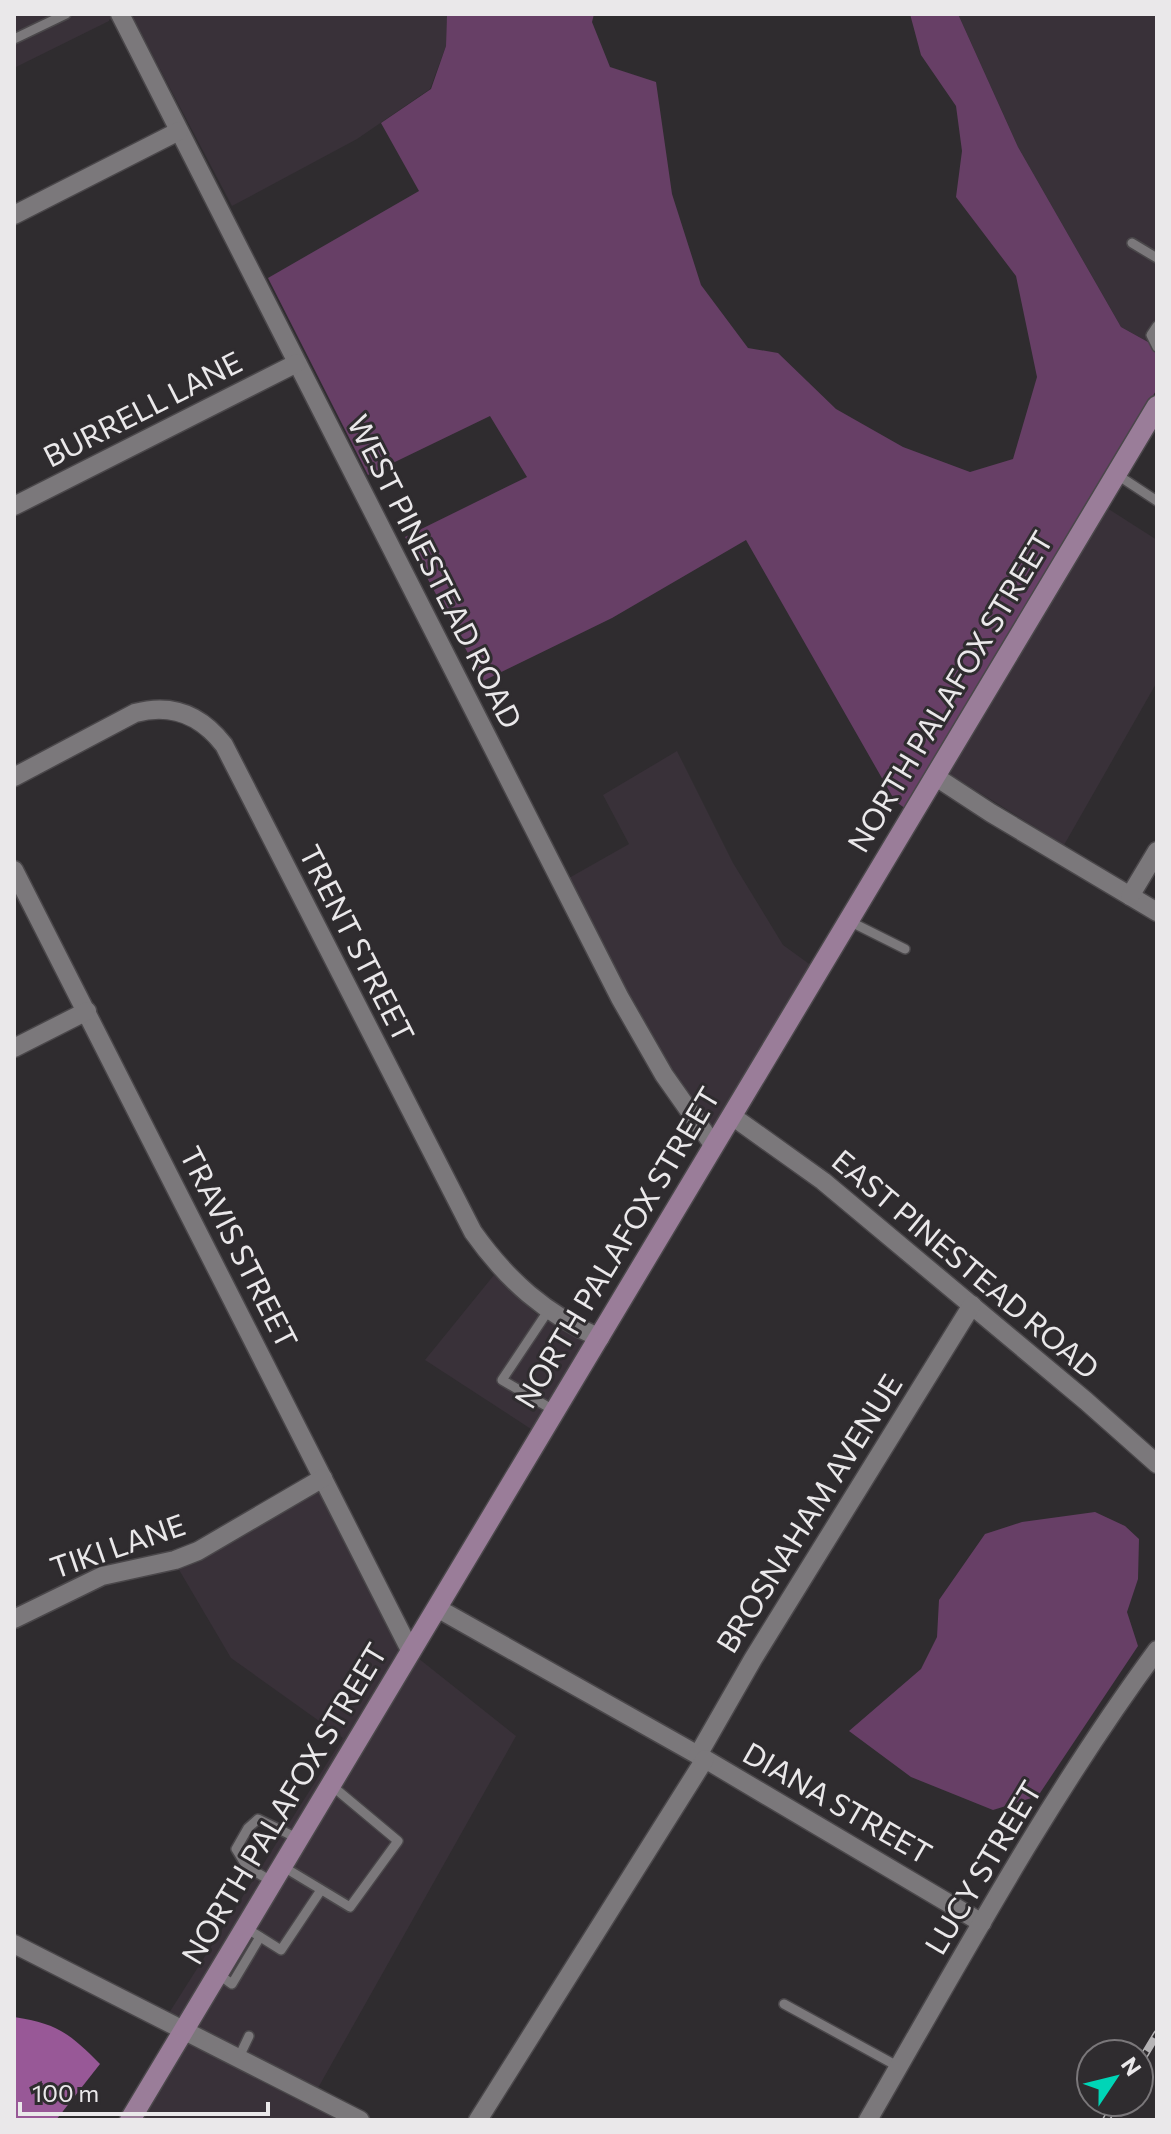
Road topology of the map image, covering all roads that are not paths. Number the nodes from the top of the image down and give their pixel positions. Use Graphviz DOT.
graph roads {
  1 [pos="66,14"];
  2 [pos="120,14"];
  3 [pos="14,39"];
  4 [pos="179,131"];
  5 [pos="14,215"];
  6 [pos="1132,243"];
  7 [pos="1157,258"];
  8 [pos="1157,326"];
  9 [pos="1157,347"];
  10 [pos="297,363"];
  11 [pos="1157,406"];
  12 [pos="1116,474"];
  13 [pos="1157,501"];
  14 [pos="14,506"];
  15 [pos="14,777"];
  16 [pos="936,777"];
  17 [pos="1157,851"];
  18 [pos="14,870"];
  19 [pos="1130,896"];
  20 [pos="1157,912"];
  21 [pos="849,921"];
  22 [pos="905,949"];
  23 [pos="87,1011"];
  24 [pos="14,1048"];
  25 [pos="732,1116"];
  26 [pos="714,1146"];
  27 [pos="972,1305"];
  28 [pos="548,1311"];
  29 [pos="600,1338"];
  30 [pos="556,1411"];
  31 [pos="1157,1464"];
  32 [pos="323,1478"];
  33 [pos="437,1608"];
  34 [pos="14,1619"];
  35 [pos="1157,1650"];
  36 [pos="411,1652"];
  37 [pos="701,1757"];
  38 [pos="331,1785"];
  39 [pos="299,1839"];
  40 [pos="278,1874"];
  41 [pos="321,1890"];
  42 [pos="982,1923"];
  43 [pos="253,1932"];
  44 [pos="14,1944"];
  45 [pos="784,2004"];
  46 [pos="184,2030"];
  47 [pos="249,2036"];
  48 [pos="239,2057"];
  49 [pos="899,2067"];
  50 [pos="130,2120"];
  51 [pos="360,2120"];
  52 [pos="478,2120"];
  53 [pos="868,2120"];
  1 -- 3 [label="lane"];
  2 -- 4 [label="street, WEST PINESTEAD ROAD"];
  4 -- 5 [label="street"];
  4 -- 10 [label="street, WEST PINESTEAD ROAD"];
  6 -- 7 [label="lane"];
  8 -- 9 [label="lane"];
  10 -- 14 [label="street, BURRELL LANE"];
  10 -- 26 [label="street, WEST PINESTEAD ROAD"];
  11 -- 12 [label="main road, NORTH PALAFOX STREET"];
  12 -- 13 [label="lane"];
  12 -- 16 [label="main road, NORTH PALAFOX STREET"];
  15 -- 28 [label="street, TRENT STREET"];
  16 -- 19 [label="street"];
  16 -- 21 [label="main road, NORTH PALAFOX STREET"];
  17 -- 19 [label="street"];
  18 -- 23 [label="street, TRAVIS STREET"];
  19 -- 20 [label="street"];
  21 -- 22 [label="lane"];
  21 -- 25 [label="main road, NORTH PALAFOX STREET"];
  23 -- 24 [label="street"];
  23 -- 32 [label="street, TRAVIS STREET"];
  25 -- 26 [label="main road, NORTH PALAFOX STREET"];
  25 -- 27 [label="street, EAST PINESTEAD ROAD"];
  26 -- 29 [label="main road, NORTH PALAFOX STREET"];
  27 -- 31 [label="street, EAST PINESTEAD ROAD"];
  27 -- 37 [label="street, BROSNAHAM AVENUE"];
  28 -- 29 [label="street, TRENT STREET"];
  28 -- 30 [label="lane"];
  29 -- 30 [label="main road, NORTH PALAFOX STREET"];
  30 -- 33 [label="main road, NORTH PALAFOX STREET"];
  32 -- 34 [label="street, TIKI LANE"];
  32 -- 36 [label="street, TRAVIS STREET"];
  33 -- 36 [label="main road, NORTH PALAFOX STREET"];
  33 -- 37 [label="street, DIANA STREET"];
  35 -- 42 [label="street, LUCY STREET"];
  36 -- 38 [label="main road, NORTH PALAFOX STREET"];
  37 -- 42 [label="street, DIANA STREET"];
  37 -- 52 [label="street, BROSNAHAM AVENUE"];
  38 -- 39 [label="main road, NORTH PALAFOX STREET"];
  38 -- 41 [label="lane"];
  39 -- 40 [label="main road, NORTH PALAFOX STREET"];
  39 -- 40 [label="lane"];
  40 -- 41 [label="lane"];
  40 -- 43 [label="main road, NORTH PALAFOX STREET"];
  41 -- 43 [label="lane"];
  42 -- 49 [label="street, LUCY STREET"];
  43 -- 46 [label="main road, NORTH PALAFOX STREET"];
  44 -- 46 [label="street"];
  45 -- 49 [label="lane"];
  46 -- 48 [label="street"];
  46 -- 50 [label="main road, NORTH PALAFOX STREET"];
  47 -- 48 [label="lane"];
  48 -- 51 [label="street"];
  49 -- 53 [label="street, LUCY STREET"];
}
